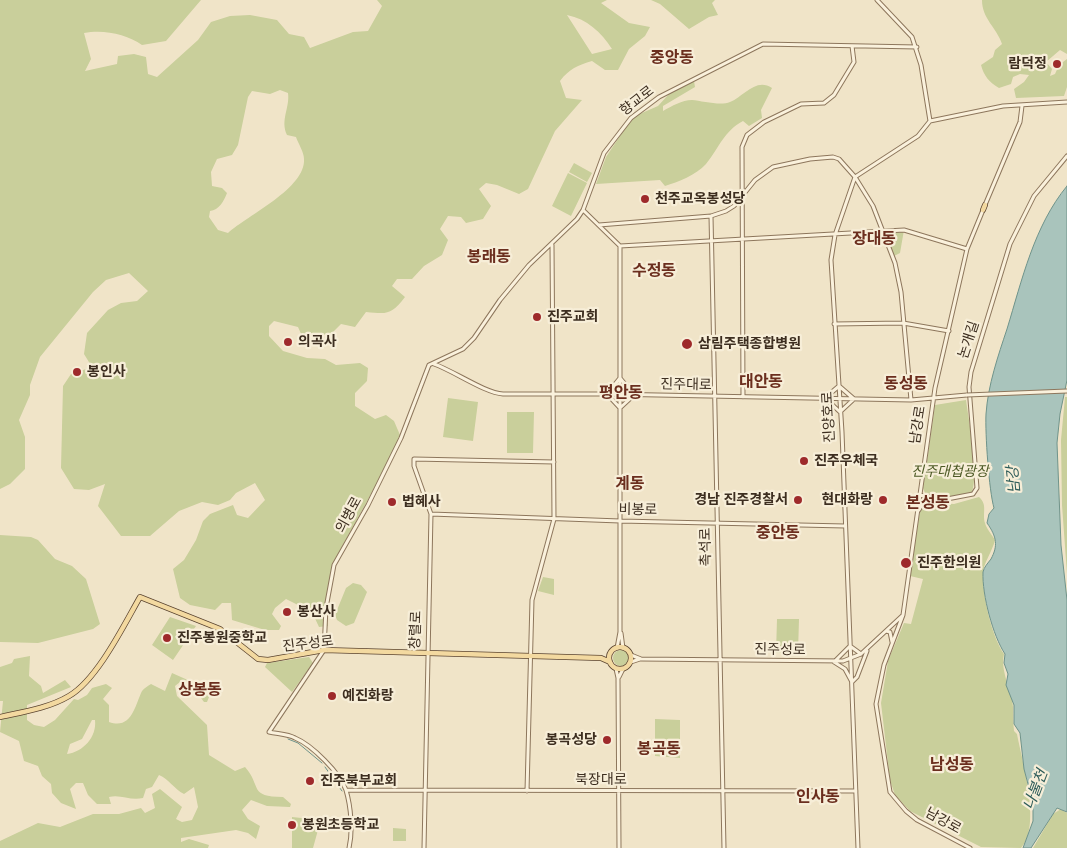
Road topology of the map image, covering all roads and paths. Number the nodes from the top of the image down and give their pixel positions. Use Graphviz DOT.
graph roads {
  1 [pos="877,0"];
  2 [pos="852,46"];
  3 [pos="916,47"];
  4 [pos="1067,102"];
  5 [pos="1022,106"];
  6 [pos="930,121"];
  7 [pos="1067,156"];
  8 [pos="855,177"];
  9 [pos="742,195"];
  10 [pos="584,210"];
  11 [pos="711,216"];
  12 [pos="599,224"];
  13 [pos="840,224"];
  14 [pos="882,232"];
  15 [pos="846,234"];
  16 [pos="835,235"];
  17 [pos="743,239"];
  18 [pos="711,241"];
  19 [pos="552,245"];
  20 [pos="620,246"];
  21 [pos="967,249"];
  22 [pos="903,322"];
  23 [pos="834,324"];
  24 [pos="949,331"];
  25 [pos="434,364"];
  26 [pos="620,378"];
  27 [pos="839,386"];
  28 [pos="1067,391"];
  29 [pos="554,394"];
  30 [pos="607,394"];
  31 [pos="620,394"];
  32 [pos="634,395"];
  33 [pos="714,396"];
  34 [pos="743,397"];
  35 [pos="825,398"];
  36 [pos="840,398"];
  37 [pos="854,399"];
  38 [pos="933,399"];
  39 [pos="911,400"];
  40 [pos="620,408"];
  41 [pos="840,412"];
  42 [pos="554,462"];
  43 [pos="919,495"];
  44 [pos="942,499"];
  45 [pos="431,514"];
  46 [pos="916,514"];
  47 [pos="554,519"];
  48 [pos="620,521"];
  49 [pos="717,523"];
  50 [pos="845,526"];
  51 [pos="903,615"];
  52 [pos="886,631"];
  53 [pos="620,632"];
  54 [pos="892,645"];
  55 [pos="850,646"];
  56 [pos="617,648"];
  57 [pos="623,648"];
  58 [pos="868,648"];
  59 [pos="324,650"];
  60 [pos="426,653"];
  61 [pos="861,654"];
  62 [pos="610,655"];
  63 [pos="631,655"];
  64 [pos="528,656"];
  65 [pos="601,658"];
  66 [pos="640,659"];
  67 [pos="851,659"];
  68 [pos="720,660"];
  69 [pos="610,662"];
  70 [pos="631,662"];
  71 [pos="834,662"];
  72 [pos="616,669"];
  73 [pos="622,670"];
  74 [pos="618,678"];
  75 [pos="852,682"];
  76 [pos="0,717"];
  77 [pos="346,790"];
  78 [pos="424,791"];
  79 [pos="527,791"];
  80 [pos="722,791"];
  81 [pos="856,791"];
  82 [pos="619,792"];
  83 [pos="349,848"];
  84 [pos="424,848"];
  85 [pos="620,848"];
  86 [pos="724,848"];
  87 [pos="858,848"];
  88 [pos="970,848"];
  1 -- 3 [label="street"];
  2 -- 3 [label="street, 향교로"];
  2 -- 9 [label="street"];
  2 -- 10 [label="street, 향교로"];
  3 -- 6 [label="street"];
  4 -- 5 [label="street"];
  5 -- 6 [label="street"];
  5 -- 21 [label="street, 남강로"];
  6 -- 8 [label="street"];
  7 -- 44 [label="street, 논개길"];
  8 -- 9 [label="street"];
  8 -- 13 [label="street, 진양호로"];
  8 -- 14 [label="street"];
  9 -- 11 [label="street"];
  9 -- 17 [label="street"];
  10 -- 12 [label="street"];
  10 -- 19 [label="street"];
  11 -- 12 [label="street"];
  11 -- 18 [label="street, 촉석로"];
  12 -- 20 [label="street"];
  13 -- 15 [label="street"];
  13 -- 16 [label="street, 진양호로"];
  14 -- 15 [label="street"];
  14 -- 21 [label="street"];
  14 -- 22 [label="street"];
  15 -- 16 [label="street"];
  16 -- 17 [label="street"];
  16 -- 23 [label="street, 진양호로"];
  17 -- 18 [label="street"];
  17 -- 34 [label="street"];
  18 -- 20 [label="street"];
  18 -- 33 [label="street, 촉석로"];
  19 -- 25 [label="street"];
  19 -- 29 [label="street"];
  20 -- 26 [label="street"];
  21 -- 24 [label="street, 남강로"];
  22 -- 23 [label="street"];
  22 -- 24 [label="street"];
  22 -- 39 [label="street"];
  23 -- 27 [label="street, 진양호로"];
  24 -- 38 [label="street, 남강로"];
  25 -- 29 [label="street, 진주대로"];
  25 -- 59 [label="street, 의병로"];
  26 -- 30 [label="street"];
  26 -- 31 [label="street"];
  26 -- 32 [label="street"];
  27 -- 35 [label="street"];
  27 -- 36 [label="street, 진양호로"];
  27 -- 37 [label="street"];
  28 -- 38 [label="street, 진주대로, bridge"];
  29 -- 30 [label="street, 진주대로"];
  29 -- 42 [label="street"];
  30 -- 31 [label="street, 진주대로"];
  30 -- 40 [label="street"];
  31 -- 32 [label="street, 진주대로"];
  31 -- 40 [label="street"];
  32 -- 33 [label="street, 진주대로"];
  32 -- 40 [label="street"];
  33 -- 34 [label="street, 진주대로"];
  33 -- 49 [label="street, 촉석로"];
  34 -- 35 [label="street, 진주대로"];
  35 -- 36 [label="street, 진주대로"];
  35 -- 41 [label="street"];
  36 -- 37 [label="street, 진주대로"];
  36 -- 41 [label="street, 진양호로"];
  37 -- 39 [label="street, 진주대로"];
  37 -- 41 [label="street"];
  38 -- 39 [label="street, 진주대로"];
  38 -- 43 [label="street, 남강로"];
  40 -- 48 [label="street"];
  41 -- 50 [label="street, 진양호로"];
  42 -- 45 [label="street, 창렬로"];
  42 -- 47 [label="street"];
  43 -- 44 [label="street, 논개길"];
  43 -- 46 [label="street, 남강로"];
  44 -- 46 [label="street"];
  45 -- 47 [label="street, 비봉로"];
  45 -- 60 [label="street, 창렬로"];
  46 -- 51 [label="street, 남강로"];
  47 -- 48 [label="street, 비봉로"];
  47 -- 64 [label="street"];
  48 -- 49 [label="street, 비봉로"];
  48 -- 53 [label="street"];
  49 -- 50 [label="street, 비봉로"];
  49 -- 68 [label="street, 촉석로"];
  50 -- 55 [label="street, 진양호로"];
  51 -- 52 [label="street, 진주성로"];
  51 -- 54 [label="street, 남강로"];
  52 -- 54 [label="street"];
  52 -- 58 [label="street, 진주성로"];
  53 -- 56 [label="street"];
  53 -- 57 [label="street"];
  54 -- 88 [label="street, 남강로"];
  55 -- 61 [label="street"];
  55 -- 67 [label="street, 진양호로"];
  55 -- 71 [label="street"];
  56 -- 57 [label="main road"];
  56 -- 62 [label="main road"];
  57 -- 63 [label="main road"];
  58 -- 61 [label="street, 진주성로"];
  58 -- 75 [label="street"];
  59 -- 60 [label="main road, 진주성로"];
  59 -- 76 [label="main road, 진주성로"];
  59 -- 77 [label="street"];
  60 -- 64 [label="main road, 진주성로"];
  60 -- 78 [label="street, 창렬로"];
  61 -- 67 [label="street, 진주성로"];
  62 -- 65 [label="main road"];
  62 -- 69 [label="main road"];
  63 -- 66 [label="street"];
  63 -- 70 [label="main road"];
  64 -- 65 [label="main road, 진주성로"];
  64 -- 79 [label="street"];
  65 -- 69 [label="main road"];
  66 -- 68 [label="street, 진주성로"];
  66 -- 70 [label="street"];
  67 -- 71 [label="street, 진주성로"];
  67 -- 75 [label="street, 진양호로"];
  68 -- 71 [label="street, 진주성로"];
  68 -- 80 [label="street, 촉석로"];
  69 -- 72 [label="main road"];
  70 -- 73 [label="main road"];
  71 -- 75 [label="street"];
  72 -- 73 [label="main road"];
  72 -- 74 [label="street"];
  73 -- 74 [label="street"];
  74 -- 82 [label="street"];
  75 -- 81 [label="street, 진양호로"];
  77 -- 78 [label="street, 북장대로"];
  77 -- 83 [label="street"];
  78 -- 79 [label="street, 북장대로"];
  78 -- 84 [label="street, 창렬로"];
  79 -- 82 [label="street, 북장대로"];
  80 -- 81 [label="street, 북장대로"];
  80 -- 82 [label="street, 북장대로"];
  80 -- 86 [label="street, 촉석로"];
  81 -- 87 [label="street, 진양호로"];
  82 -- 85 [label="street"];
}
